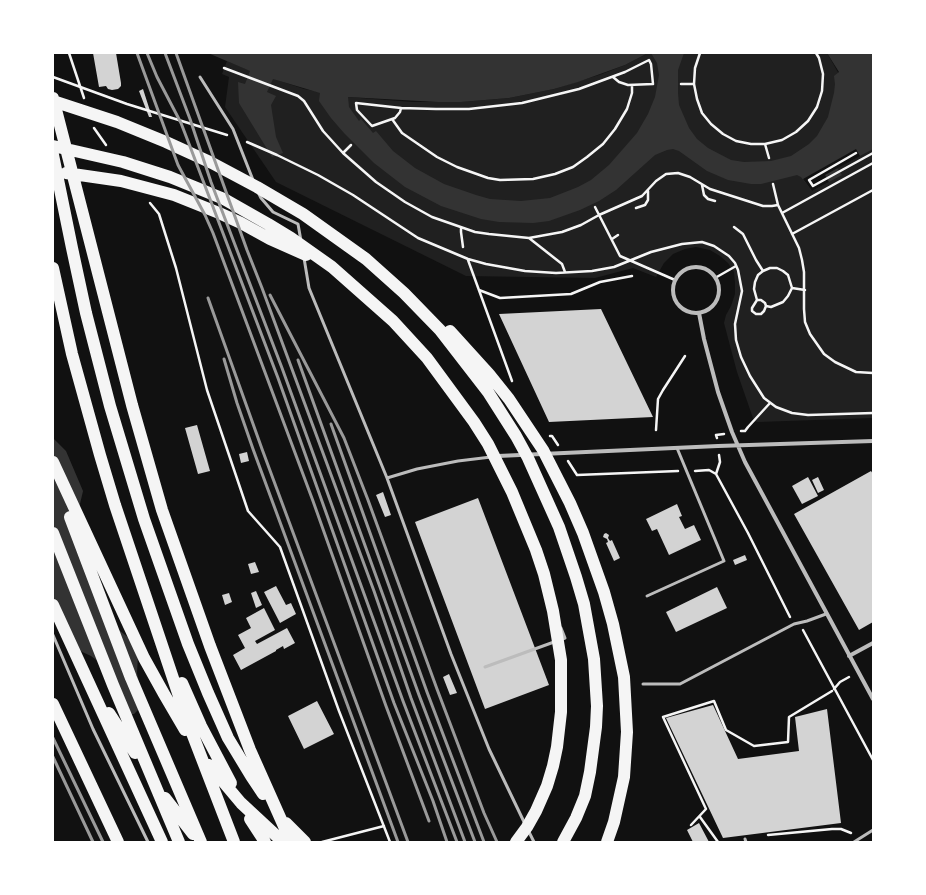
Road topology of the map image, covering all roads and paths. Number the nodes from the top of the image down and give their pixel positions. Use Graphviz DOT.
graph roads {
  1 [pos="69,53"];
  2 [pos="700,53"];
  3 [pos="816,53"];
  4 [pos="224,68"];
  5 [pos="53,77"];
  6 [pos="200,77"];
  7 [pos="613,77"];
  8 [pos="681,84"];
  9 [pos="694,84"];
  10 [pos="632,85"];
  11 [pos="53,99"];
  12 [pos="86,103"];
  13 [pos="401,108"];
  14 [pos="392,119"];
  15 [pos="93,124"];
  16 [pos="231,136"];
  17 [pos="244,141"];
  18 [pos="765,144"];
  19 [pos="351,145"];
  20 [pos="53,146"];
  21 [pos="109,149"];
  22 [pos="343,153"];
  23 [pos="856,153"];
  24 [pos="873,153"];
  25 [pos="53,155"];
  26 [pos="769,158"];
  27 [pos="873,163"];
  28 [pos="53,173"];
  29 [pos="773,184"];
  30 [pos="702,185"];
  31 [pos="648,190"];
  32 [pos="873,190"];
  33 [pos="715,201"];
  34 [pos="150,202"];
  35 [pos="778,205"];
  36 [pos="595,207"];
  37 [pos="636,208"];
  38 [pos="782,213"];
  39 [pos="599,215"];
  40 [pos="734,227"];
  41 [pos="462,228"];
  42 [pos="792,234"];
  43 [pos="618,235"];
  44 [pos="529,238"];
  45 [pos="612,239"];
  46 [pos="463,247"];
  47 [pos="366,259"];
  48 [pos="468,260"];
  49 [pos="630,260"];
  50 [pos="736,266"];
  51 [pos="332,267"];
  52 [pos="53,268"];
  53 [pos="763,270"];
  54 [pos="565,272"];
  55 [pos="632,276"];
  56 [pos="715,278"];
  57 [pos="676,280"];
  58 [pos="792,288"];
  59 [pos="479,290"];
  60 [pos="805,290"];
  61 [pos="757,300"];
  62 [pos="766,306"];
  63 [pos="699,313"];
  64 [pos="685,356"];
  65 [pos="873,373"];
  66 [pos="513,382"];
  67 [pos="770,403"];
  68 [pos="873,413"];
  69 [pos="656,430"];
  70 [pos="745,431"];
  71 [pos="545,436"];
  72 [pos="555,440"];
  73 [pos="873,441"];
  74 [pos="738,446"];
  75 [pos="677,448"];
  76 [pos="498,456"];
  77 [pos="53,462"];
  78 [pos="720,462"];
  79 [pos="570,465"];
  80 [pos="53,470"];
  81 [pos="686,471"];
  82 [pos="387,478"];
  83 [pos="53,533"];
  84 [pos="647,596"];
  85 [pos="149,604"];
  86 [pos="53,605"];
  87 [pos="826,614"];
  88 [pos="53,635"];
  89 [pos="873,643"];
  90 [pos="849,656"];
  91 [pos="485,667"];
  92 [pos="84,675"];
  93 [pos="849,677"];
  94 [pos="643,684"];
  95 [pos="873,700"];
  96 [pos="53,704"];
  97 [pos="700,817"];
  98 [pos="691,825"];
  99 [pos="384,826"];
  100 [pos="527,827"];
  101 [pos="873,830"];
  102 [pos="851,833"];
  103 [pos="768,835"];
  104 [pos="118,842"];
  105 [pos="148,842"];
  106 [pos="162,842"];
  107 [pos="178,842"];
  108 [pos="200,842"];
  109 [pos="234,842"];
  110 [pos="265,842"];
  111 [pos="283,842"];
  112 [pos="291,842"];
  113 [pos="305,842"];
  114 [pos="322,842"];
  115 [pos="390,842"];
  116 [pos="516,842"];
  117 [pos="534,842"];
  118 [pos="563,842"];
  119 [pos="607,842"];
  120 [pos="718,842"];
  121 [pos="854,842"];
  1 -- 12 [label="path"];
  2 -- 9 [label="path"];
  3 -- 18 [label="path"];
  4 -- 22 [label="path"];
  5 -- 16 [label="path"];
  6 -- 82 [label="lane"];
  7 -- 10 [label="path"];
  7 -- 10 [label="path"];
  7 -- 13 [label="path"];
  8 -- 9 [label="path"];
  9 -- 18 [label="path"];
  10 -- 14 [label="path"];
  11 -- 47 [label="highway"];
  11 -- 112 [label="highway"];
  13 -- 14 [label="path"];
  13 -- 14 [label="path"];
  15 -- 21 [label="path"];
  17 -- 48 [label="path"];
  18 -- 26 [label="path"];
  19 -- 22 [label="path"];
  20 -- 51 [label="highway"];
  22 -- 41 [label="path"];
  23 -- 24 [label="path"];
  25 -- 113 [label="highway"];
  27 -- 38 [label="path"];
  28 -- 51 [label="highway"];
  29 -- 35 [label="path"];
  30 -- 31 [label="path"];
  30 -- 33 [label="path"];
  30 -- 35 [label="path"];
  31 -- 37 [label="path"];
  31 -- 39 [label="path"];
  32 -- 42 [label="path"];
  34 -- 99 [label="path"];
  35 -- 38 [label="path"];
  36 -- 39 [label="path"];
  38 -- 42 [label="path"];
  39 -- 44 [label="path"];
  39 -- 45 [label="path"];
  40 -- 53 [label="path"];
  41 -- 44 [label="path"];
  41 -- 46 [label="path"];
  42 -- 60 [label="path"];
  43 -- 45 [label="path"];
  44 -- 54 [label="path"];
  45 -- 49 [label="path"];
  47 -- 118 [label="highway"];
  47 -- 119 [label="highway"];
  48 -- 54 [label="path"];
  48 -- 59 [label="path"];
  49 -- 50 [label="path"];
  49 -- 54 [label="path"];
  49 -- 57 [label="path"];
  50 -- 56 [label="path"];
  50 -- 67 [label="path"];
  51 -- 100 [label="highway"];
  52 -- 85 [label="highway"];
  53 -- 58 [label="path"];
  53 -- 61 [label="path"];
  55 -- 59 [label="path"];
  56 -- 57 [label="street"];
  56 -- 63 [label="street"];
  57 -- 63 [label="street"];
  58 -- 60 [label="path"];
  58 -- 62 [label="path"];
  59 -- 66 [label="path"];
  60 -- 65 [label="path"];
  61 -- 62 [label="path"];
  61 -- 62 [label="path"];
  63 -- 74 [label="street"];
  64 -- 69 [label="path"];
  67 -- 68 [label="path"];
  67 -- 70 [label="path"];
  71 -- 72 [label="path"];
  73 -- 74 [label="street"];
  74 -- 75 [label="street"];
  74 -- 87 [label="street"];
  75 -- 76 [label="street"];
  75 -- 81 [label="lane"];
  76 -- 82 [label="lane"];
  76 -- 91 [label="lane"];
  77 -- 111 [label="highway"];
  78 -- 81 [label="path"];
  79 -- 81 [label="path"];
  80 -- 108 [label="highway"];
  81 -- 84 [label="lane"];
  82 -- 100 [label="lane"];
  83 -- 107 [label="highway"];
  85 -- 109 [label="highway"];
  85 -- 110 [label="highway"];
  86 -- 92 [label="highway"];
  87 -- 90 [label="street"];
  87 -- 94 [label="lane"];
  88 -- 105 [label="lane"];
  89 -- 90 [label="street"];
  90 -- 95 [label="street"];
  92 -- 106 [label="highway"];
  92 -- 108 [label="highway"];
  93 -- 97 [label="path"];
  96 -- 104 [label="highway"];
  97 -- 98 [label="path"];
  97 -- 120 [label="path"];
  99 -- 114 [label="path"];
  99 -- 115 [label="path"];
  100 -- 116 [label="highway"];
  100 -- 117 [label="lane"];
  101 -- 121 [label="lane"];
  102 -- 103 [label="path"];
}
